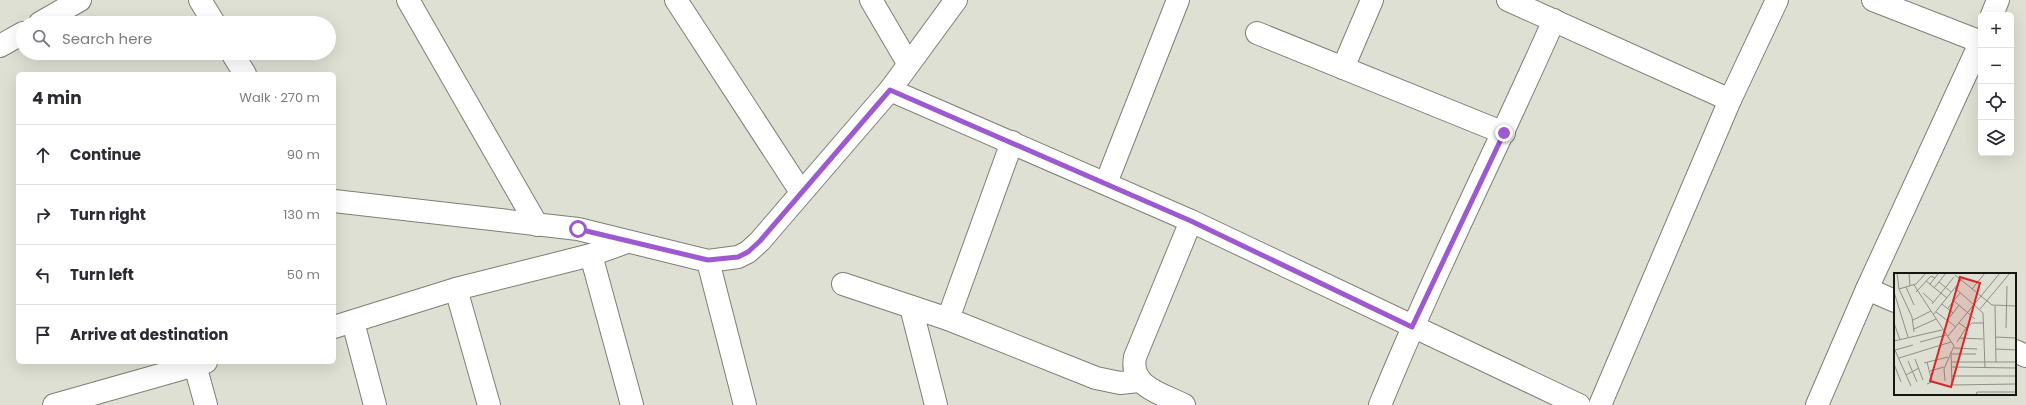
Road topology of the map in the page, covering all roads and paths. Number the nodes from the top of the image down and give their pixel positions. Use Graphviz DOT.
graph roads {
  1 [pos="80,0"];
  2 [pos="200,0"];
  3 [pos="408,0"];
  4 [pos="676,0"];
  5 [pos="871,0"];
  6 [pos="956,0"];
  7 [pos="1178,0"];
  8 [pos="1372,0"];
  9 [pos="1508,0"];
  10 [pos="1777,0"];
  11 [pos="1873,0"];
  12 [pos="1998,0"];
  13 [pos="1993,12"];
  14 [pos="52,16"];
  15 [pos="210,16"];
  16 [pos="1554,20"];
  17 [pos="1257,34"];
  18 [pos="16,37"];
  19 [pos="1978,41"];
  20 [pos="0,46"];
  21 [pos="1978,48"];
  22 [pos="236,60"];
  23 [pos="908,63"];
  24 [pos="1343,68"];
  25 [pos="244,72"];
  26 [pos="890,90"];
  27 [pos="1730,100"];
  28 [pos="1504,133"];
  29 [pos="1012,142"];
  30 [pos="1106,184"];
  31 [pos="801,192"];
  32 [pos="336,201"];
  33 [pos="1191,221"];
  34 [pos="537,225"];
  35 [pos="626,242"];
  36 [pos="591,255"];
  37 [pos="708,260"];
  38 [pos="843,284"];
  39 [pos="456,289"];
  40 [pos="1867,289"];
  41 [pos="1894,301"];
  42 [pos="911,306"];
  43 [pos="948,319"];
  44 [pos="344,325"];
  45 [pos="1412,327"];
  46 [pos="2016,351"];
  47 [pos="2026,356"];
  48 [pos="200,364"];
  49 [pos="1139,381"];
  50 [pos="54,405"];
  51 [pos="206,405"];
  52 [pos="375,405"];
  53 [pos="489,405"];
  54 [pos="632,405"];
  55 [pos="745,405"];
  56 [pos="936,405"];
  57 [pos="1184,405"];
  58 [pos="1380,405"];
  59 [pos="1579,405"];
  60 [pos="1600,405"];
  61 [pos="1817,405"];
  1 -- 14 [label="street"];
  2 -- 15 [label="street"];
  3 -- 34 [label="street"];
  4 -- 31 [label="street"];
  5 -- 23 [label="street"];
  6 -- 23 [label="street"];
  7 -- 30 [label="street"];
  8 -- 24 [label="street"];
  9 -- 16 [label="street"];
  10 -- 27 [label="street"];
  11 -- 19 [label="street"];
  12 -- 13 [label="street"];
  16 -- 27 [label="street"];
  16 -- 28 [label="street"];
  17 -- 24 [label="street"];
  18 -- 20 [label="street"];
  21 -- 40 [label="street"];
  22 -- 25 [label="street"];
  23 -- 26 [label="street"];
  24 -- 28 [label="street"];
  26 -- 29 [label="street"];
  26 -- 31 [label="street"];
  27 -- 60 [label="street"];
  28 -- 45 [label="street"];
  29 -- 30 [label="street"];
  29 -- 43 [label="street"];
  30 -- 33 [label="street"];
  31 -- 37 [label="street"];
  32 -- 34 [label="street"];
  33 -- 45 [label="street"];
  33 -- 49 [label="street"];
  34 -- 35 [label="street"];
  35 -- 36 [label="street"];
  35 -- 37 [label="street"];
  36 -- 39 [label="street"];
  36 -- 54 [label="street"];
  37 -- 55 [label="street"];
  38 -- 42 [label="street"];
  39 -- 44 [label="street"];
  39 -- 53 [label="street"];
  40 -- 41 [label="street"];
  40 -- 61 [label="street"];
  42 -- 43 [label="street"];
  42 -- 56 [label="street"];
  43 -- 49 [label="street"];
  44 -- 52 [label="street"];
  45 -- 58 [label="street"];
  45 -- 59 [label="street"];
  46 -- 47 [label="street"];
  48 -- 50 [label="street"];
  48 -- 51 [label="street"];
  49 -- 57 [label="street"];
}
